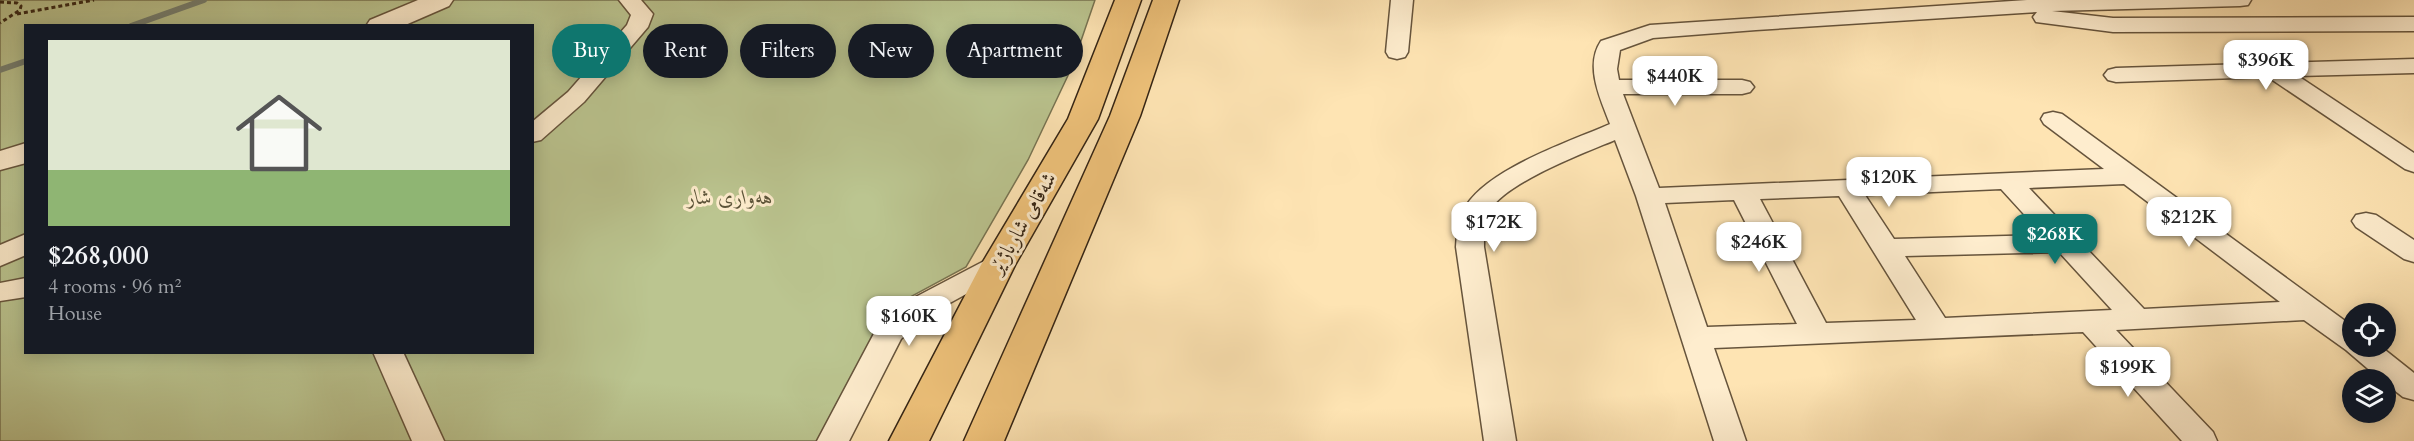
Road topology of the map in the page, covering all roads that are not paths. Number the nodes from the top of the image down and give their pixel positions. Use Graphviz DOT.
graph roads {
  1 [pos="440,0"];
  2 [pos="630,0"];
  3 [pos="1128,0"];
  4 [pos="1166,0"];
  5 [pos="1402,0"];
  6 [pos="1902,0"];
  7 [pos="1961,0"];
  8 [pos="2240,0"];
  9 [pos="2000,8"];
  10 [pos="1934,12"];
  11 [pos="384,24"];
  12 [pos="2414,24"];
  13 [pos="2377,25"];
  14 [pos="1116,34"];
  15 [pos="1153,36"];
  16 [pos="2414,40"];
  17 [pos="1396,52"];
  18 [pos="2413,66"];
  19 [pos="2272,70"];
  20 [pos="2116,75"];
  21 [pos="1608,87"];
  22 [pos="1742,87"];
  23 [pos="2053,119"];
  24 [pos="1622,128"];
  25 [pos="534,133"];
  26 [pos="24,153"];
  27 [pos="0,160"];
  28 [pos="2414,164"];
  29 [pos="2128,176"];
  30 [pos="2008,181"];
  31 [pos="1847,187"];
  32 [pos="1743,192"];
  33 [pos="1649,196"];
  34 [pos="2366,221"];
  35 [pos="2067,243"];
  36 [pos="24,244"];
  37 [pos="1886,248"];
  38 [pos="2414,253"];
  39 [pos="0,257"];
  40 [pos="998,265"];
  41 [pos="24,287"];
  42 [pos="0,292"];
  43 [pos="2310,309"];
  44 [pos="2136,318"];
  45 [pos="2090,321"];
  46 [pos="1937,329"];
  47 [pos="1816,333"];
  48 [pos="2342,333"];
  49 [pos="1696,338"];
  50 [pos="389,354"];
  51 [pos="2373,357"];
  52 [pos="2414,389"];
  53 [pos="425,439"];
  54 [pos="833,441"];
  55 [pos="909,441"];
  56 [pos="984,441"];
  57 [pos="1500,441"];
  58 [pos="1731,441"];
  59 [pos="2201,441"];
  1 -- 11 [label="street"];
  2 -- 25 [label="street"];
  3 -- 14 [label="main road, شەقامی شارباژێر"];
  4 -- 15 [label="main road"];
  5 -- 17 [label="street"];
  6 -- 10 [label="street"];
  7 -- 10 [label="street"];
  8 -- 9 [label="street"];
  9 -- 10 [label="street"];
  9 -- 13 [label="street"];
  10 -- 21 [label="street"];
  12 -- 13 [label="street"];
  13 -- 16 [label="street"];
  14 -- 15 [label="main road"];
  14 -- 40 [label="main road, شەقامی شارباژێر"];
  15 -- 56 [label="main road"];
  18 -- 19 [label="street"];
  19 -- 20 [label="street"];
  19 -- 28 [label="street"];
  21 -- 22 [label="street"];
  21 -- 24 [label="street"];
  23 -- 29 [label="street"];
  24 -- 33 [label="street"];
  24 -- 57 [label="street"];
  26 -- 27 [label="street"];
  29 -- 30 [label="street"];
  29 -- 43 [label="street"];
  30 -- 31 [label="street"];
  30 -- 35 [label="street"];
  31 -- 32 [label="street"];
  31 -- 37 [label="street"];
  32 -- 33 [label="street"];
  32 -- 47 [label="street"];
  33 -- 49 [label="street"];
  34 -- 38 [label="street"];
  35 -- 37 [label="street"];
  35 -- 44 [label="street"];
  36 -- 39 [label="street"];
  37 -- 46 [label="street"];
  40 -- 54 [label="street"];
  40 -- 55 [label="main road, شەقامی شارباژێر"];
  41 -- 42 [label="street"];
  43 -- 44 [label="street"];
  43 -- 48 [label="street"];
  44 -- 45 [label="street"];
  45 -- 46 [label="street"];
  45 -- 59 [label="street"];
  46 -- 47 [label="street"];
  47 -- 49 [label="street"];
  49 -- 58 [label="street"];
  50 -- 53 [label="street"];
  51 -- 52 [label="street"];
}
